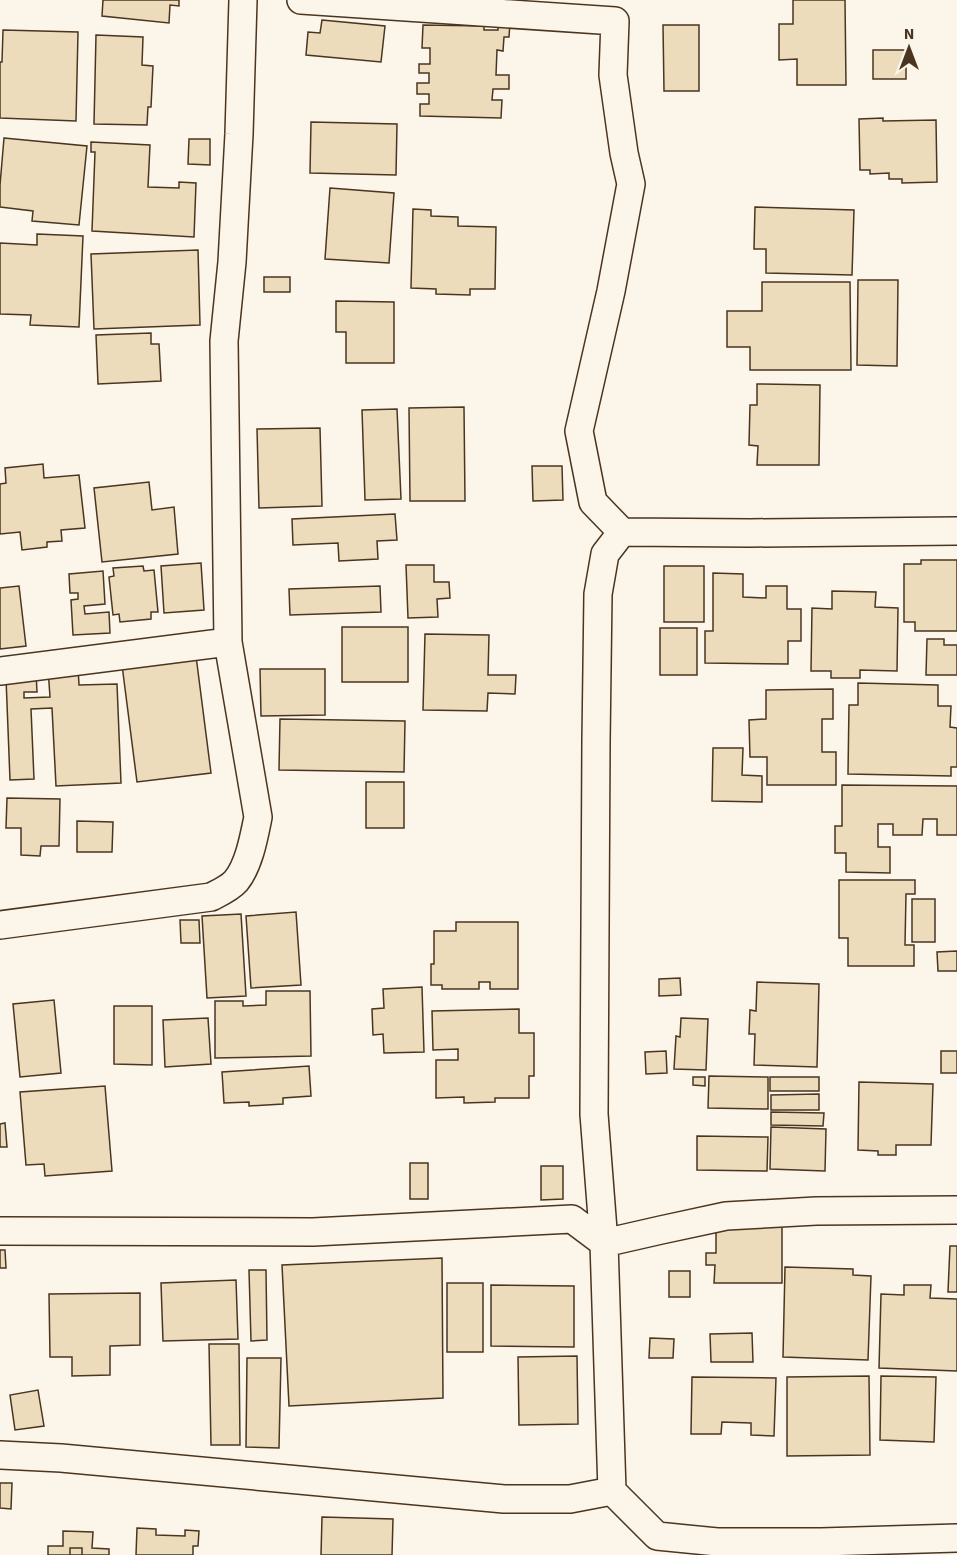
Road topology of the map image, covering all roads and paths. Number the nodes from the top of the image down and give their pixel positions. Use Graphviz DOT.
graph roads {
  1 [pos="243,0"];
  2 [pos="301,0"];
  3 [pos="616,10"];
  4 [pos="957,531"];
  5 [pos="622,532"];
  6 [pos="228,642"];
  7 [pos="0,671"];
  8 [pos="0,925"];
  9 [pos="957,1210"];
  10 [pos="0,1231"];
  11 [pos="604,1243"];
  12 [pos="0,1455"];
  13 [pos="612,1491"];
  14 [pos="957,1538"];
  15 [pos="656,1546"];
  1 -- 6 [label="street"];
  2 -- 3 [label="street"];
  3 -- 5 [label="street"];
  4 -- 5 [label="street"];
  5 -- 11 [label="street"];
  6 -- 7 [label="street"];
  6 -- 8 [label="street"];
  9 -- 11 [label="street"];
  10 -- 11 [label="street"];
  11 -- 13 [label="street"];
  12 -- 13 [label="street"];
  13 -- 15 [label="street"];
  14 -- 15 [label="street"];
}
